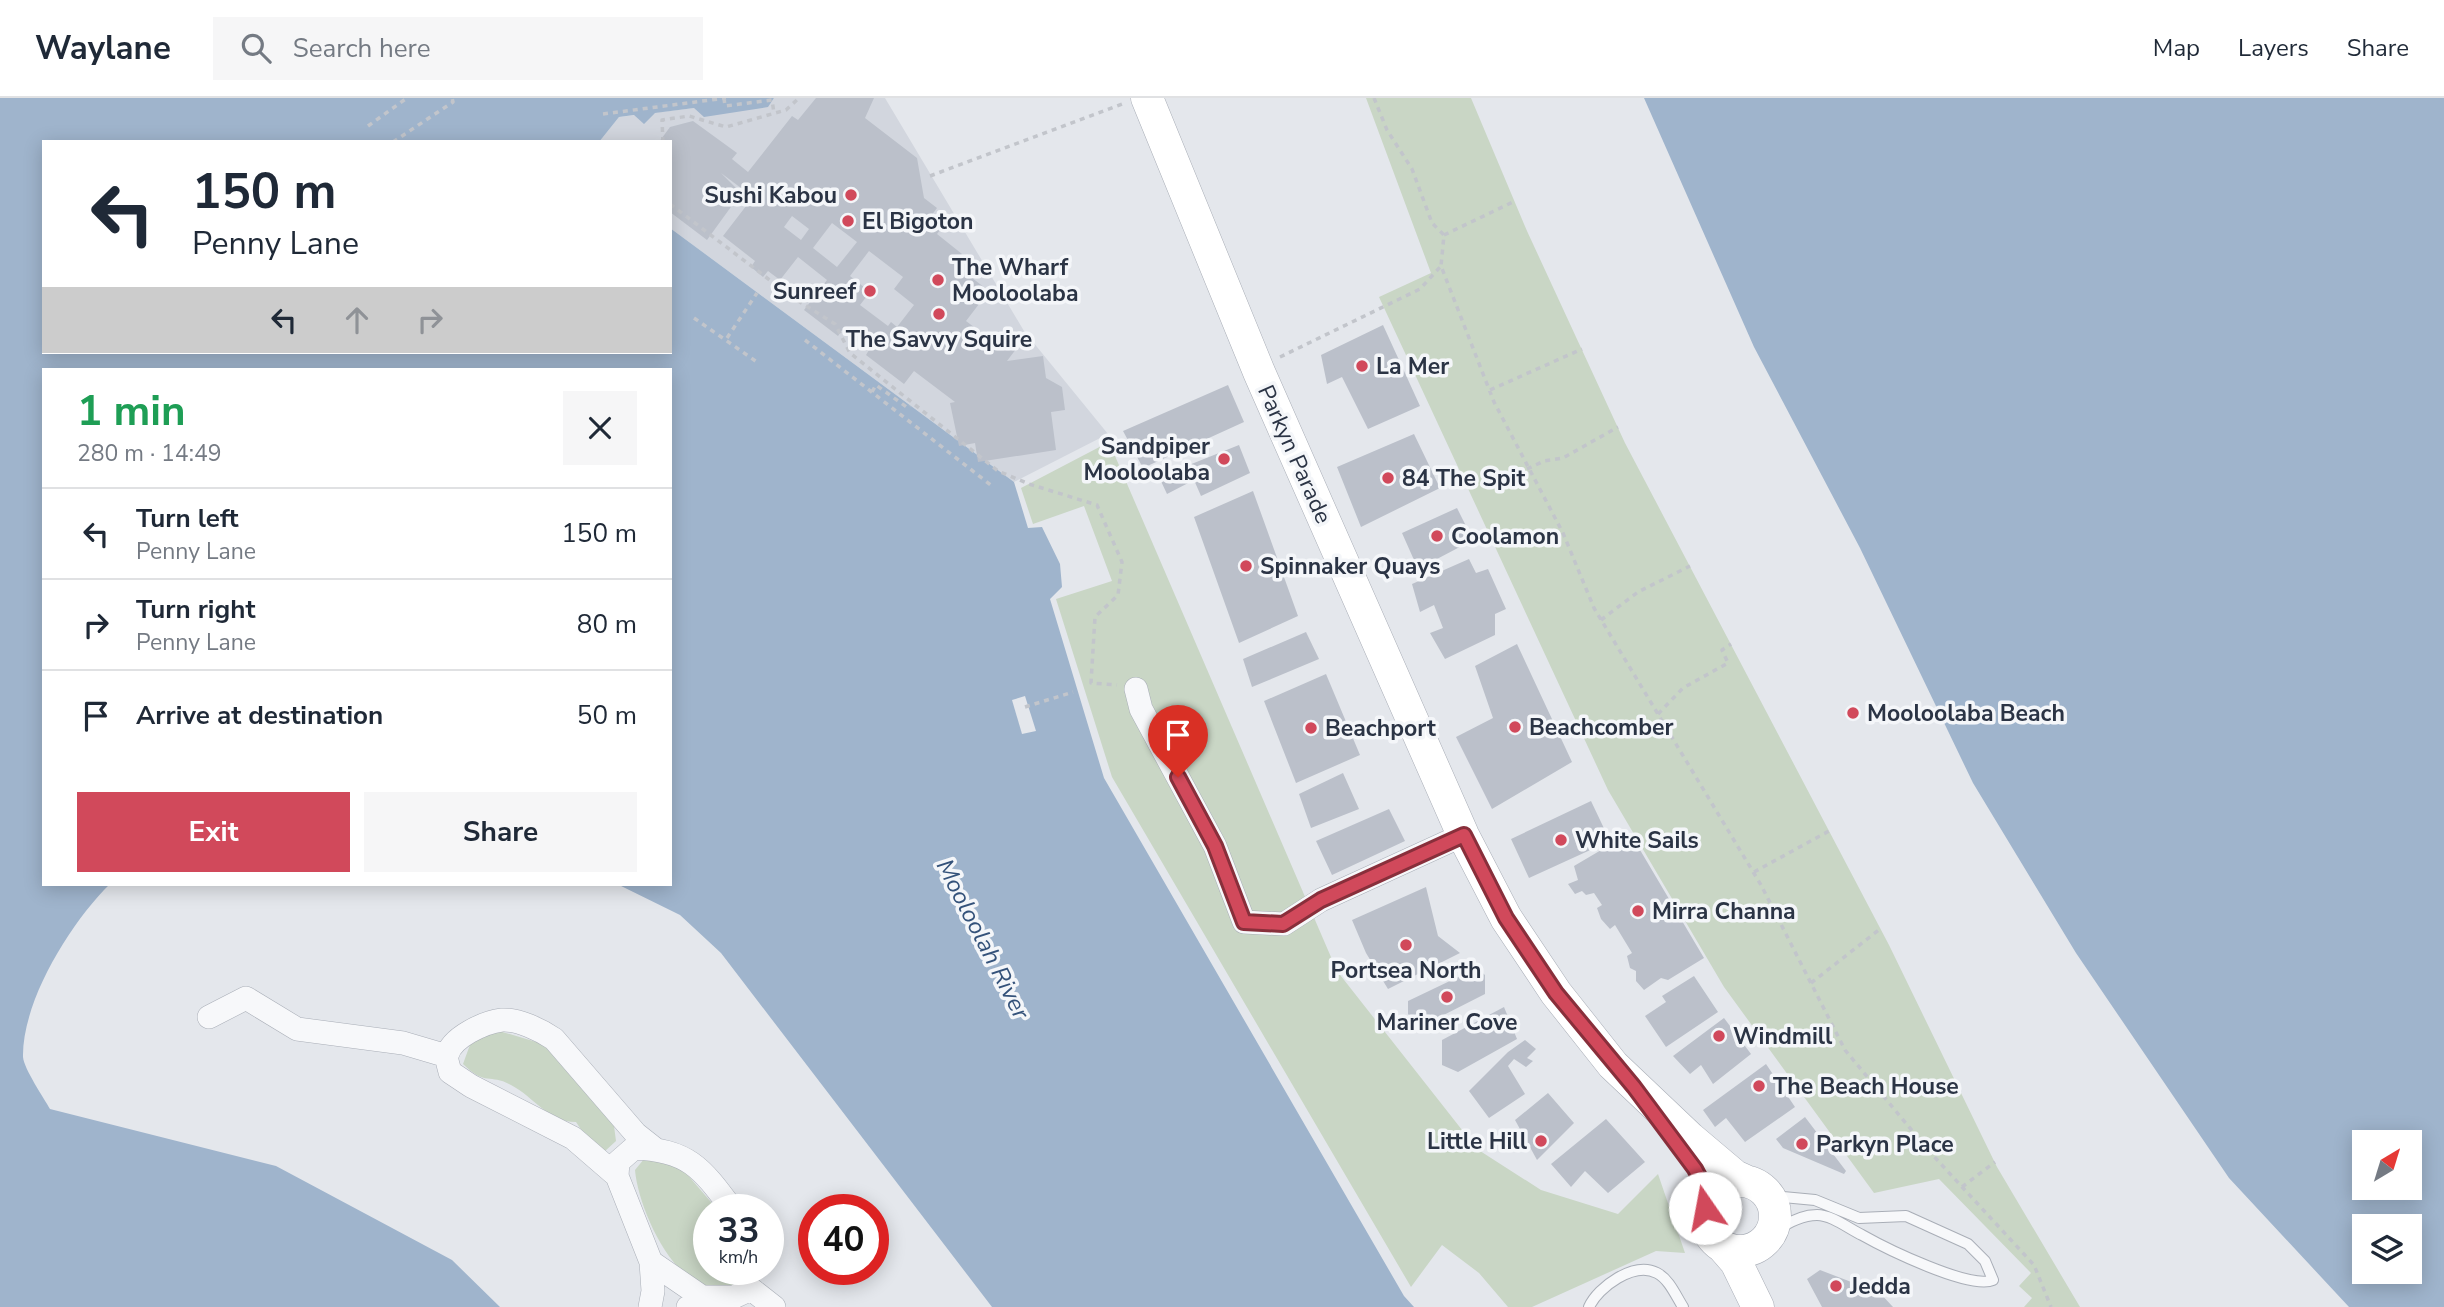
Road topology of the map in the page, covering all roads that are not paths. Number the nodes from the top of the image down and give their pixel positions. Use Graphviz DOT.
graph roads {
  1 [pos="1134,101"];
  2 [pos="1136,689"];
  3 [pos="1464,835"];
  4 [pos="209,1017"];
  5 [pos="447,1056"];
  6 [pos="1634,1087"];
  7 [pos="655,1149"];
  8 [pos="617,1176"];
  9 [pos="1753,1184"];
  10 [pos="721,1194"];
  11 [pos="1705,1208"];
  12 [pos="1766,1239"];
  13 [pos="1722,1246"];
  14 [pos="651,1262"];
  15 [pos="745,1285"];
  16 [pos="756,1285"];
  17 [pos="695,1302"];
  18 [pos="650,1307"];
  19 [pos="774,1307"];
  20 [pos="1589,1307"];
  21 [pos="1684,1307"];
  22 [pos="1758,1307"];
  23 [pos="1766,1307"];
  1 -- 3 [label="street, Parkyn Parade"];
  2 -- 3 [label="street"];
  3 -- 6 [label="street, Parkyn Parade"];
  4 -- 5 [label="street"];
  5 -- 7 [label="street"];
  5 -- 8 [label="street"];
  6 -- 9 [label="street, Parkyn Parade"];
  6 -- 11 [label="street, Parkyn Parade"];
  7 -- 8 [label="street"];
  7 -- 10 [label="street"];
  8 -- 14 [label="street"];
  9 -- 11 [label="street"];
  9 -- 12 [label="street"];
  9 -- 12 [label="lane"];
  11 -- 13 [label="street"];
  12 -- 13 [label="street"];
  12 -- 23 [label="street"];
  13 -- 22 [label="street"];
  14 -- 17 [label="street"];
  14 -- 18 [label="street"];
  15 -- 17 [label="street"];
  16 -- 19 [label="street"];
  20 -- 21 [label="lane"];
}
